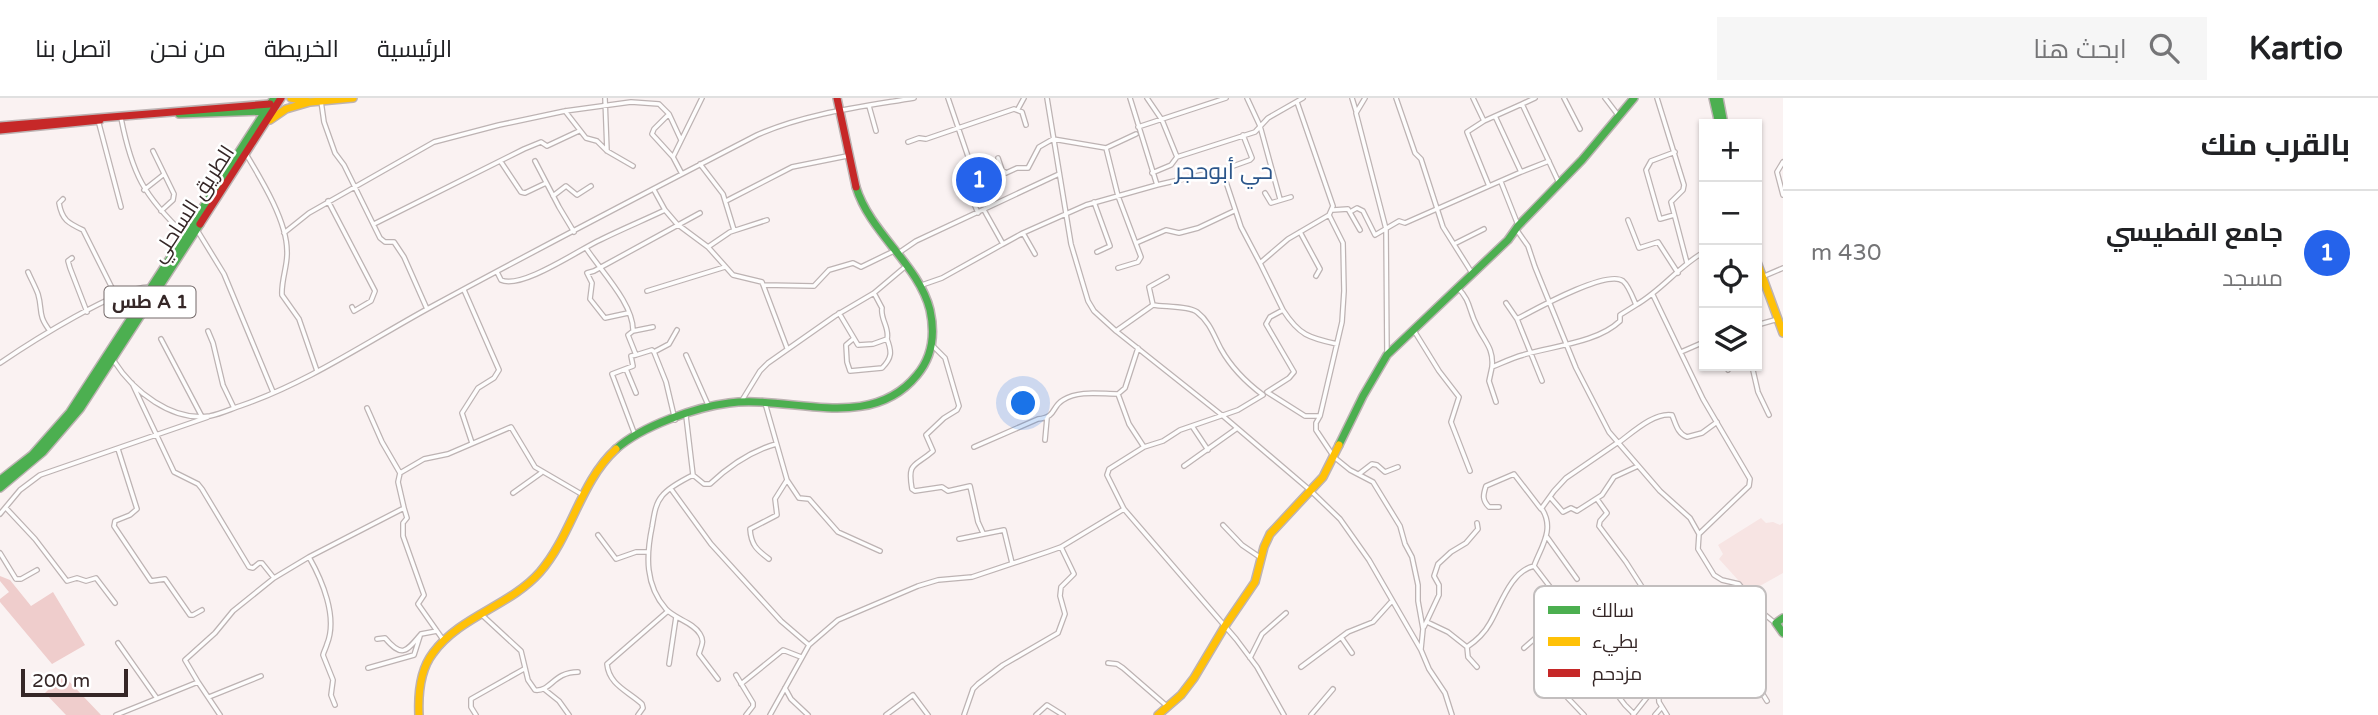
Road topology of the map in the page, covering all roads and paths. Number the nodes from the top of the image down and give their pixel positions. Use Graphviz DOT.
graph roads {
  1 [pos="281,98"];
  2 [pos="291,98"];
  3 [pos="353,98"];
  4 [pos="605,98"];
  5 [pos="702,98"];
  6 [pos="837,98"];
  7 [pos="914,98"];
  8 [pos="948,98"];
  9 [pos="1024,98"];
  10 [pos="1047,98"];
  11 [pos="1130,98"];
  12 [pos="1147,98"];
  13 [pos="1226,98"];
  14 [pos="1247,98"];
  15 [pos="1303,98"];
  16 [pos="1352,98"];
  17 [pos="1365,98"];
  18 [pos="1396,98"];
  19 [pos="1473,98"];
  20 [pos="1535,98"];
  21 [pos="1564,98"];
  22 [pos="1605,98"];
  23 [pos="1634,98"];
  24 [pos="1657,98"];
  25 [pos="1716,98"];
  26 [pos="321,101"];
  27 [pos="310,102"];
  28 [pos="1297,102"];
  29 [pos="270,104"];
  30 [pos="1522,104"];
  31 [pos="605,106"];
  32 [pos="869,106"];
  33 [pos="1018,109"];
  34 [pos="565,111"];
  35 [pos="840,111"];
  36 [pos="1356,113"];
  37 [pos="164,114"];
  38 [pos="669,114"];
  39 [pos="1618,115"];
  40 [pos="1495,116"];
  41 [pos="121,118"];
  42 [pos="1721,119"];
  43 [pos="98,120"];
  44 [pos="1162,120"];
  45 [pos="1484,121"];
  46 [pos="1026,125"];
  47 [pos="1138,127"];
  48 [pos="1260,127"];
  49 [pos="0,128"];
  50 [pos="262,128"];
  51 [pos="958,129"];
  52 [pos="1580,129"];
  53 [pos="579,131"];
  54 [pos="876,131"];
  55 [pos="1136,134"];
  56 [pos="1243,135"];
  57 [pos="1053,139"];
  58 [pos="681,141"];
  59 [pos="908,142"];
  60 [pos="1106,148"];
  61 [pos="153,151"];
  62 [pos="607,151"];
  63 [pos="1675,152"];
  64 [pos="246,154"];
  65 [pos="849,155"];
  66 [pos="1177,157"];
  67 [pos="673,158"];
  68 [pos="998,158"];
  69 [pos="500,161"];
  70 [pos="535,161"];
  71 [pos="1549,162"];
  72 [pos="1783,162"];
  73 [pos="700,164"];
  74 [pos="633,166"];
  75 [pos="1222,170"];
  76 [pos="973,171"];
  77 [pos="1521,172"];
  78 [pos="1152,173"];
  79 [pos="682,174"];
  80 [pos="1059,174"];
  81 [pos="163,175"];
  82 [pos="1501,182"];
  83 [pos="546,183"];
  84 [pos="965,183"];
  85 [pos="1559,183"];
  86 [pos="1157,185"];
  87 [pos="591,186"];
  88 [pos="1489,186"];
  89 [pos="354,187"];
  90 [pos="144,190"];
  91 [pos="654,190"];
  92 [pos="1265,193"];
  93 [pos="1783,195"];
  94 [pos="553,196"];
  95 [pos="1118,196"];
  96 [pos="1291,197"];
  97 [pos="1280,199"];
  98 [pos="63,200"];
  99 [pos="328,201"];
  100 [pos="726,201"];
  101 [pos="1094,202"];
  102 [pos="121,207"];
  103 [pos="1439,209"];
  104 [pos="665,210"];
  105 [pos="984,210"];
  106 [pos="1332,210"];
  107 [pos="162,211"];
  108 [pos="1234,211"];
  109 [pos="1350,212"];
  110 [pos="700,213"];
  111 [pos="978,213"];
  112 [pos="1066,213"];
  113 [pos="1329,215"];
  114 [pos="1674,215"];
  115 [pos="767,220"];
  116 [pos="1628,220"];
  117 [pos="374,224"];
  118 [pos="677,225"];
  119 [pos="1517,227"];
  120 [pos="1386,229"];
  121 [pos="1484,229"];
  122 [pos="197,230"];
  123 [pos="734,230"];
  124 [pos="1360,230"];
  125 [pos="574,232"];
  126 [pos="1300,232"];
  127 [pos="284,233"];
  128 [pos="1023,233"];
  129 [pos="185,235"];
  130 [pos="1136,243"];
  131 [pos="1003,244"];
  132 [pos="1454,244"];
  133 [pos="708,247"];
  134 [pos="586,248"];
  135 [pos="1097,251"];
  136 [pos="896,252"];
  137 [pos="1035,254"];
  138 [pos="1699,255"];
  139 [pos="72,258"];
  140 [pos="1687,262"];
  141 [pos="1260,263"];
  142 [pos="725,267"];
  143 [pos="906,267"];
  144 [pos="599,268"];
  145 [pos="1118,268"];
  146 [pos="1783,268"];
  147 [pos="28,272"];
  148 [pos="497,272"];
  149 [pos="1678,273"];
  150 [pos="1472,274"];
  151 [pos="1316,276"];
  152 [pos="1762,276"];
  153 [pos="1167,277"];
  154 [pos="764,285"];
  155 [pos="919,286"];
  156 [pos="152,287"];
  157 [pos="1458,287"];
  158 [pos="464,290"];
  159 [pos="647,291"];
  160 [pos="874,293"];
  161 [pos="116,296"];
  162 [pos="1653,296"];
  163 [pos="1549,302"];
  164 [pos="1506,303"];
  165 [pos="1153,305"];
  166 [pos="1636,305"];
  167 [pos="352,307"];
  168 [pos="427,309"];
  169 [pos="1283,310"];
  170 [pos="87,312"];
  171 [pos="628,313"];
  172 [pos="839,313"];
  173 [pos="1777,318"];
  174 [pos="1517,319"];
  175 [pos="1762,323"];
  176 [pos="653,327"];
  177 [pos="1413,329"];
  178 [pos="677,330"];
  179 [pos="50,331"];
  180 [pos="208,331"];
  181 [pos="633,331"];
  182 [pos="1116,331"];
  183 [pos="1783,333"];
  184 [pos="161,339"];
  185 [pos="853,339"];
  186 [pos="887,339"];
  187 [pos="1337,344"];
  188 [pos="1699,344"];
  189 [pos="932,345"];
  190 [pos="1566,345"];
  191 [pos="787,348"];
  192 [pos="1138,348"];
  193 [pos="654,352"];
  194 [pos="1681,352"];
  195 [pos="1531,353"];
  196 [pos="636,355"];
  197 [pos="686,355"];
  198 [pos="1387,355"];
  199 [pos="113,359"];
  200 [pos="0,363"];
  201 [pos="1492,367"];
  202 [pos="626,369"];
  203 [pos="317,371"];
  204 [pos="1753,371"];
  205 [pos="131,381"];
  206 [pos="1542,381"];
  207 [pos="273,393"];
  208 [pos="636,393"];
  209 [pos="1118,394"];
  210 [pos="1265,394"];
  211 [pos="741,402"];
  212 [pos="1496,402"];
  213 [pos="765,403"];
  214 [pos="709,407"];
  215 [pos="234,408"];
  216 [pos="367,408"];
  217 [pos="686,415"];
  218 [pos="1769,415"];
  219 [pos="202,416"];
  220 [pos="210,416"];
  221 [pos="1223,416"];
  222 [pos="1320,416"];
  223 [pos="1047,418"];
  224 [pos="675,420"];
  225 [pos="1717,422"];
  226 [pos="1192,426"];
  227 [pos="1236,429"];
  228 [pos="635,435"];
  229 [pos="156,436"];
  230 [pos="1045,440"];
  231 [pos="472,443"];
  232 [pos="1617,443"];
  233 [pos="776,444"];
  234 [pos="974,447"];
  235 [pos="1144,447"];
  236 [pos="118,449"];
  237 [pos="1208,450"];
  238 [pos="1334,457"];
  239 [pos="1184,466"];
  240 [pos="1639,466"];
  241 [pos="1398,467"];
  242 [pos="27,469"];
  243 [pos="1470,471"];
  244 [pos="400,473"];
  245 [pos="541,473"];
  246 [pos="1359,474"];
  247 [pos="693,475"];
  248 [pos="0,480"];
  249 [pos="32,480"];
  250 [pos="787,480"];
  251 [pos="0,488"];
  252 [pos="671,489"];
  253 [pos="1311,491"];
  254 [pos="513,494"];
  255 [pos="584,496"];
  256 [pos="1550,497"];
  257 [pos="1597,499"];
  258 [pos="1499,507"];
  259 [pos="6,508"];
  260 [pos="404,508"];
  261 [pos="1124,509"];
  262 [pos="1541,509"];
  263 [pos="0,514"];
  264 [pos="1477,523"];
  265 [pos="1223,525"];
  266 [pos="983,533"];
  267 [pos="1699,534"];
  268 [pos="598,535"];
  269 [pos="1547,537"];
  270 [pos="959,539"];
  271 [pos="1061,547"];
  272 [pos="880,551"];
  273 [pos="647,552"];
  274 [pos="0,553"];
  275 [pos="309,557"];
  276 [pos="1261,558"];
  277 [pos="769,559"];
  278 [pos="1012,563"];
  279 [pos="1534,566"];
  280 [pos="37,570"];
  281 [pos="274,578"];
  282 [pos="1577,579"];
  283 [pos="1549,586"];
  284 [pos="1641,586"];
  285 [pos="1741,586"];
  286 [pos="1391,602"];
  287 [pos="115,603"];
  288 [pos="202,610"];
  289 [pos="668,611"];
  290 [pos="1286,614"];
  291 [pos="482,615"];
  292 [pos="676,617"];
  293 [pos="1780,621"];
  294 [pos="1427,622"];
  295 [pos="1225,626"];
  296 [pos="1423,629"];
  297 [pos="437,631"];
  298 [pos="1783,633"];
  299 [pos="421,634"];
  300 [pos="1341,637"];
  301 [pos="377,639"];
  302 [pos="1534,640"];
  303 [pos="444,641"];
  304 [pos="118,643"];
  305 [pos="809,645"];
  306 [pos="1467,647"];
  307 [pos="1524,649"];
  308 [pos="1421,650"];
  309 [pos="1352,653"];
  310 [pos="800,657"];
  311 [pos="1250,658"];
  312 [pos="1108,663"];
  313 [pos="669,664"];
  314 [pos="1301,667"];
  315 [pos="1477,667"];
  316 [pos="368,668"];
  317 [pos="525,669"];
  318 [pos="578,672"];
  319 [pos="736,675"];
  320 [pos="261,676"];
  321 [pos="718,679"];
  322 [pos="198,682"];
  323 [pos="741,684"];
  324 [pos="785,688"];
  325 [pos="544,689"];
  326 [pos="1333,689"];
  327 [pos="156,697"];
  328 [pos="209,697"];
  329 [pos="1568,698"];
  330 [pos="1621,698"];
  331 [pos="1646,698"];
  332 [pos="1660,698"];
  333 [pos="1765,698"];
  334 [pos="1767,701"];
  335 [pos="335,705"];
  336 [pos="1168,707"];
  337 [pos="1661,708"];
  338 [pos="1634,714"];
  339 [pos="116,715"];
  340 [pos="220,715"];
  341 [pos="419,715"];
  342 [pos="476,715"];
  343 [pos="569,715"];
  344 [pos="638,715"];
  345 [pos="746,715"];
  346 [pos="770,715"];
  347 [pos="808,715"];
  348 [pos="886,715"];
  349 [pos="928,715"];
  350 [pos="964,715"];
  351 [pos="1036,715"];
  352 [pos="1063,715"];
  353 [pos="1158,715"];
  354 [pos="1284,715"];
  355 [pos="1311,715"];
  356 [pos="1452,715"];
  357 [pos="1584,715"];
  358 [pos="1654,715"];
  359 [pos="1667,715"];
  1 -- 50 [label="main road, الطريق الساحلي / طس A 1"];
  2 -- 27 [label="main road"];
  3 -- 26 [label="main road"];
  4 -- 31 [label="street"];
  5 -- 58 [label="street"];
  6 -- 35 [label="main road"];
  7 -- 32 [label="street"];
  8 -- 51 [label="street"];
  9 -- 33 [label="street"];
  10 -- 57 [label="street"];
  11 -- 47 [label="street"];
  12 -- 44 [label="street"];
  13 -- 44 [label="street"];
  14 -- 48 [label="street"];
  15 -- 28 [label="street"];
  16 -- 36 [label="street"];
  17 -- 36 [label="street"];
  18 -- 103 [label="street"];
  19 -- 45 [label="street"];
  20 -- 30 [label="street"];
  21 -- 52 [label="street"];
  22 -- 39 [label="street"];
  23 -- 39 [label="main road"];
  24 -- 63 [label="street"];
  25 -- 42 [label="main road"];
  26 -- 27 [label="main road"];
  26 -- 89 [label="street"];
  27 -- 50 [label="main road"];
  28 -- 48 [label="street"];
  28 -- 106 [label="street"];
  29 -- 37 [label="main road"];
  29 -- 129 [label="main road, الطريق الساحلي / طس A 1"];
  30 -- 40 [label="street"];
  30 -- 71 [label="street"];
  31 -- 34 [label="street"];
  31 -- 38 [label="street"];
  31 -- 62 [label="street"];
  32 -- 35 [label="street"];
  32 -- 54 [label="street"];
  33 -- 46 [label="street"];
  33 -- 51 [label="street"];
  34 -- 53 [label="street"];
  34 -- 89 [label="street"];
  35 -- 65 [label="main road"];
  35 -- 73 [label="street"];
  36 -- 120 [label="street"];
  37 -- 41 [label="main road"];
  37 -- 49 [label="main road"];
  38 -- 58 [label="street"];
  38 -- 67 [label="street"];
  39 -- 85 [label="main road"];
  40 -- 45 [label="street"];
  40 -- 77 [label="street"];
  41 -- 43 [label="main road"];
  41 -- 90 [label="street"];
  43 -- 49 [label="main road"];
  43 -- 102 [label="street"];
  44 -- 47 [label="street"];
  44 -- 66 [label="street"];
  45 -- 88 [label="street"];
  47 -- 78 [label="street"];
  48 -- 56 [label="street"];
  48 -- 97 [label="street"];
  50 -- 64 [label="main road, الطريق الساحلي / طس A 1"];
  51 -- 59 [label="street"];
  51 -- 76 [label="street"];
  53 -- 62 [label="street"];
  53 -- 69 [label="street"];
  55 -- 60 [label="street"];
  56 -- 66 [label="street"];
  56 -- 75 [label="street"];
  57 -- 60 [label="street"];
  57 -- 68 [label="street"];
  57 -- 80 [label="street"];
  58 -- 67 [label="street"];
  60 -- 95 [label="street"];
  61 -- 81 [label="street"];
  62 -- 74 [label="street"];
  63 -- 114 [label="street"];
  63 -- 114 [label="street"];
  64 -- 122 [label="main road, الطريق الساحلي / طس A 1"];
  64 -- 127 [label="street"];
  65 -- 100 [label="street"];
  65 -- 136 [label="main road"];
  66 -- 78 [label="street"];
  67 -- 79 [label="street"];
  69 -- 83 [label="street"];
  69 -- 117 [label="street"];
  70 -- 83 [label="street"];
  71 -- 77 [label="street"];
  71 -- 85 [label="street"];
  72 -- 93 [label="street"];
  73 -- 79 [label="street"];
  73 -- 100 [label="street"];
  75 -- 86 [label="street"];
  75 -- 108 [label="street"];
  77 -- 82 [label="street"];
  78 -- 86 [label="street"];
  79 -- 91 [label="street"];
  80 -- 105 [label="street"];
  80 -- 112 [label="street"];
  81 -- 90 [label="street"];
  81 -- 107 [label="street"];
  82 -- 88 [label="street"];
  82 -- 119 [label="street"];
  83 -- 94 [label="street"];
  84 -- 111 [label="street"];
  85 -- 119 [label="main road"];
  86 -- 95 [label="street"];
  87 -- 94 [label="street"];
  88 -- 103 [label="street"];
  89 -- 99 [label="street"];
  89 -- 117 [label="street"];
  90 -- 107 [label="street"];
  91 -- 104 [label="street"];
  91 -- 125 [label="street"];
  92 -- 97 [label="street"];
  94 -- 125 [label="street"];
  95 -- 101 [label="street"];
  95 -- 130 [label="street"];
  96 -- 97 [label="street"];
  98 -- 161 [label="street"];
  99 -- 127 [label="street"];
  99 -- 167 [label="street"];
  100 -- 123 [label="street"];
  101 -- 112 [label="street"];
  101 -- 135 [label="street"];
  103 -- 120 [label="street"];
  103 -- 132 [label="street"];
  104 -- 118 [label="street"];
  104 -- 134 [label="street"];
  105 -- 111 [label="street"];
  105 -- 131 [label="street"];
  106 -- 109 [label="street"];
  106 -- 113 [label="street"];
  107 -- 129 [label="street"];
  108 -- 130 [label="street"];
  108 -- 141 [label="street"];
  109 -- 120 [label="street"];
  109 -- 124 [label="street"];
  110 -- 118 [label="street"];
  111 -- 136 [label="street"];
  112 -- 128 [label="street"];
  112 -- 182 [label="street"];
  113 -- 126 [label="street"];
  113 -- 187 [label="street"];
  114 -- 140 [label="street"];
  115 -- 123 [label="street"];
  116 -- 149 [label="street"];
  117 -- 168 [label="street"];
  118 -- 133 [label="street"];
  118 -- 144 [label="street"];
  119 -- 150 [label="main road"];
  119 -- 163 [label="street"];
  120 -- 198 [label="street"];
  121 -- 132 [label="street"];
  122 -- 199 [label="main road, الطريق الساحلي / طس A 1"];
  122 -- 207 [label="street"];
  123 -- 133 [label="street"];
  125 -- 148 [label="street"];
  126 -- 141 [label="street"];
  126 -- 151 [label="street"];
  127 -- 203 [label="street"];
  128 -- 131 [label="street"];
  128 -- 137 [label="street"];
  129 -- 156 [label="main road, الطريق الساحلي / طس A 1"];
  130 -- 145 [label="street"];
  131 -- 155 [label="street"];
  132 -- 150 [label="street"];
  133 -- 142 [label="street"];
  134 -- 144 [label="street"];
  134 -- 148 [label="street"];
  136 -- 143 [label="main road"];
  136 -- 154 [label="street"];
  138 -- 140 [label="street"];
  139 -- 170 [label="street"];
  140 -- 149 [label="street"];
  141 -- 169 [label="street"];
  142 -- 154 [label="street"];
  142 -- 159 [label="street"];
  143 -- 155 [label="main road"];
  143 -- 160 [label="street"];
  144 -- 171 [label="street"];
  144 -- 171 [label="street"];
  146 -- 152 [label="street"];
  147 -- 179 [label="street"];
  148 -- 158 [label="street"];
  149 -- 162 [label="street"];
  150 -- 157 [label="main road"];
  152 -- 173 [label="main road"];
  153 -- 165 [label="street"];
  154 -- 191 [label="street"];
  155 -- 189 [label="main road"];
  156 -- 161 [label="street"];
  156 -- 248 [label="main road, الطريق الساحلي / طس A 1"];
  157 -- 177 [label="main road"];
  157 -- 201 [label="street"];
  158 -- 168 [label="street"];
  158 -- 231 [label="street"];
  160 -- 172 [label="street"];
  160 -- 186 [label="street"];
  161 -- 170 [label="street"];
  162 -- 166 [label="street"];
  162 -- 194 [label="street"];
  163 -- 166 [label="street"];
  163 -- 174 [label="street"];
  163 -- 190 [label="street"];
  164 -- 174 [label="street"];
  165 -- 182 [label="street"];
  165 -- 210 [label="street"];
  166 -- 190 [label="street"];
  168 -- 203 [label="street"];
  169 -- 187 [label="street"];
  169 -- 210 [label="street"];
  170 -- 179 [label="street"];
  171 -- 181 [label="street"];
  172 -- 185 [label="street"];
  172 -- 191 [label="street"];
  173 -- 175 [label="street"];
  173 -- 183 [label="main road"];
  174 -- 195 [label="street"];
  176 -- 181 [label="street"];
  177 -- 198 [label="main road"];
  177 -- 243 [label="street"];
  178 -- 193 [label="street"];
  179 -- 200 [label="street"];
  180 -- 215 [label="street"];
  181 -- 196 [label="street"];
  182 -- 192 [label="street"];
  184 -- 219 [label="street"];
  185 -- 186 [label="street"];
  185 -- 186 [label="street"];
  187 -- 222 [label="street"];
  188 -- 194 [label="street"];
  189 -- 213 [label="main road"];
  189 -- 266 [label="street"];
  190 -- 195 [label="street"];
  190 -- 232 [label="street"];
  191 -- 211 [label="street"];
  192 -- 209 [label="street"];
  192 -- 221 [label="street"];
  193 -- 196 [label="street"];
  193 -- 224 [label="street"];
  194 -- 225 [label="street"];
  195 -- 201 [label="street"];
  195 -- 206 [label="street"];
  196 -- 202 [label="street"];
  197 -- 214 [label="street"];
  198 -- 238 [label="main road"];
  199 -- 205 [label="street"];
  199 -- 242 [label="main road, الطريق الساحلي / طس A 1"];
  201 -- 212 [label="street"];
  202 -- 208 [label="street"];
  202 -- 228 [label="street"];
  203 -- 207 [label="street"];
  204 -- 218 [label="street"];
  205 -- 219 [label="street"];
  205 -- 229 [label="street"];
  207 -- 215 [label="street"];
  209 -- 223 [label="street"];
  209 -- 235 [label="street"];
  210 -- 221 [label="street"];
  210 -- 222 [label="street"];
  211 -- 213 [label="main road"];
  211 -- 214 [label="main road"];
  213 -- 233 [label="street"];
  214 -- 217 [label="main road"];
  215 -- 220 [label="street"];
  216 -- 244 [label="street"];
  217 -- 224 [label="main road"];
  217 -- 247 [label="street"];
  219 -- 220 [label="street"];
  220 -- 229 [label="street"];
  221 -- 226 [label="street"];
  221 -- 227 [label="street"];
  222 -- 238 [label="street"];
  223 -- 230 [label="street"];
  223 -- 234 [label="street"];
  224 -- 228 [label="main road"];
  225 -- 232 [label="street"];
  225 -- 267 [label="street"];
  226 -- 235 [label="street"];
  226 -- 237 [label="street"];
  227 -- 237 [label="street"];
  227 -- 253 [label="street"];
  228 -- 255 [label="main road"];
  229 -- 236 [label="street"];
  229 -- 281 [label="street"];
  231 -- 244 [label="street"];
  231 -- 245 [label="street"];
  232 -- 240 [label="street"];
  232 -- 256 [label="street"];
  233 -- 247 [label="street"];
  233 -- 250 [label="street"];
  235 -- 261 [label="street"];
  236 -- 249 [label="street"];
  236 -- 288 [label="street"];
  237 -- 239 [label="street"];
  238 -- 246 [label="street"];
  238 -- 253 [label="main road"];
  240 -- 257 [label="street"];
  240 -- 267 [label="street"];
  241 -- 246 [label="street"];
  242 -- 249 [label="street"];
  242 -- 251 [label="main road, الطريق الساحلي / طس A 1"];
  244 -- 260 [label="street"];
  245 -- 254 [label="street"];
  245 -- 255 [label="street"];
  246 -- 296 [label="street"];
  247 -- 252 [label="street"];
  249 -- 259 [label="street"];
  250 -- 272 [label="street"];
  250 -- 277 [label="street"];
  252 -- 273 [label="street"];
  252 -- 305 [label="street"];
  253 -- 276 [label="main road"];
  253 -- 286 [label="street"];
  255 -- 291 [label="main road"];
  256 -- 257 [label="street"];
  256 -- 262 [label="street"];
  257 -- 284 [label="street"];
  258 -- 262 [label="street"];
  259 -- 263 [label="street"];
  259 -- 287 [label="street"];
  260 -- 275 [label="street"];
  260 -- 297 [label="street"];
  261 -- 271 [label="street"];
  261 -- 295 [label="street"];
  262 -- 269 [label="street"];
  264 -- 294 [label="street"];
  265 -- 276 [label="street"];
  266 -- 270 [label="street"];
  266 -- 278 [label="street"];
  267 -- 285 [label="street"];
  268 -- 273 [label="street"];
  269 -- 279 [label="street"];
  269 -- 282 [label="street"];
  271 -- 278 [label="street"];
  271 -- 350 [label="street"];
  273 -- 289 [label="street"];
  274 -- 280 [label="street"];
  275 -- 281 [label="street"];
  275 -- 335 [label="street"];
  276 -- 295 [label="main road"];
  278 -- 305 [label="street"];
  279 -- 283 [label="street"];
  279 -- 306 [label="street"];
  281 -- 322 [label="street"];
  286 -- 300 [label="street"];
  286 -- 308 [label="street"];
  289 -- 292 [label="street"];
  289 -- 344 [label="street"];
  290 -- 311 [label="street"];
  291 -- 303 [label="main road"];
  291 -- 317 [label="street"];
  292 -- 313 [label="street"];
  292 -- 321 [label="street"];
  293 -- 298 [label="main road"];
  294 -- 296 [label="street"];
  294 -- 306 [label="street"];
  295 -- 311 [label="street"];
  295 -- 336 [label="main road"];
  296 -- 308 [label="street"];
  297 -- 299 [label="street"];
  297 -- 303 [label="street"];
  299 -- 301 [label="street"];
  299 -- 316 [label="street"];
  300 -- 309 [label="street"];
  300 -- 314 [label="street"];
  302 -- 307 [label="street"];
  303 -- 341 [label="main road"];
  304 -- 327 [label="street"];
  305 -- 310 [label="street"];
  306 -- 315 [label="street"];
  308 -- 356 [label="street"];
  310 -- 323 [label="street"];
  310 -- 324 [label="street"];
  311 -- 354 [label="street"];
  312 -- 336 [label="street"];
  317 -- 325 [label="street"];
  317 -- 342 [label="street"];
  318 -- 325 [label="street"];
  319 -- 323 [label="street"];
  320 -- 328 [label="street"];
  322 -- 327 [label="street"];
  322 -- 328 [label="street"];
  323 -- 345 [label="street"];
  324 -- 346 [label="street"];
  324 -- 347 [label="street"];
  325 -- 343 [label="street"];
  326 -- 355 [label="street"];
  327 -- 339 [label="street"];
  328 -- 340 [label="street"];
  329 -- 357 [label="street"];
  330 -- 338 [label="street"];
  331 -- 338 [label="street"];
  332 -- 337 [label="street"];
  333 -- 334 [label="street"];
  336 -- 353 [label="main road"];
  337 -- 358 [label="street"];
  337 -- 359 [label="street"];
  348 -- 349 [label="street"];
  351 -- 352 [label="street"];
}
